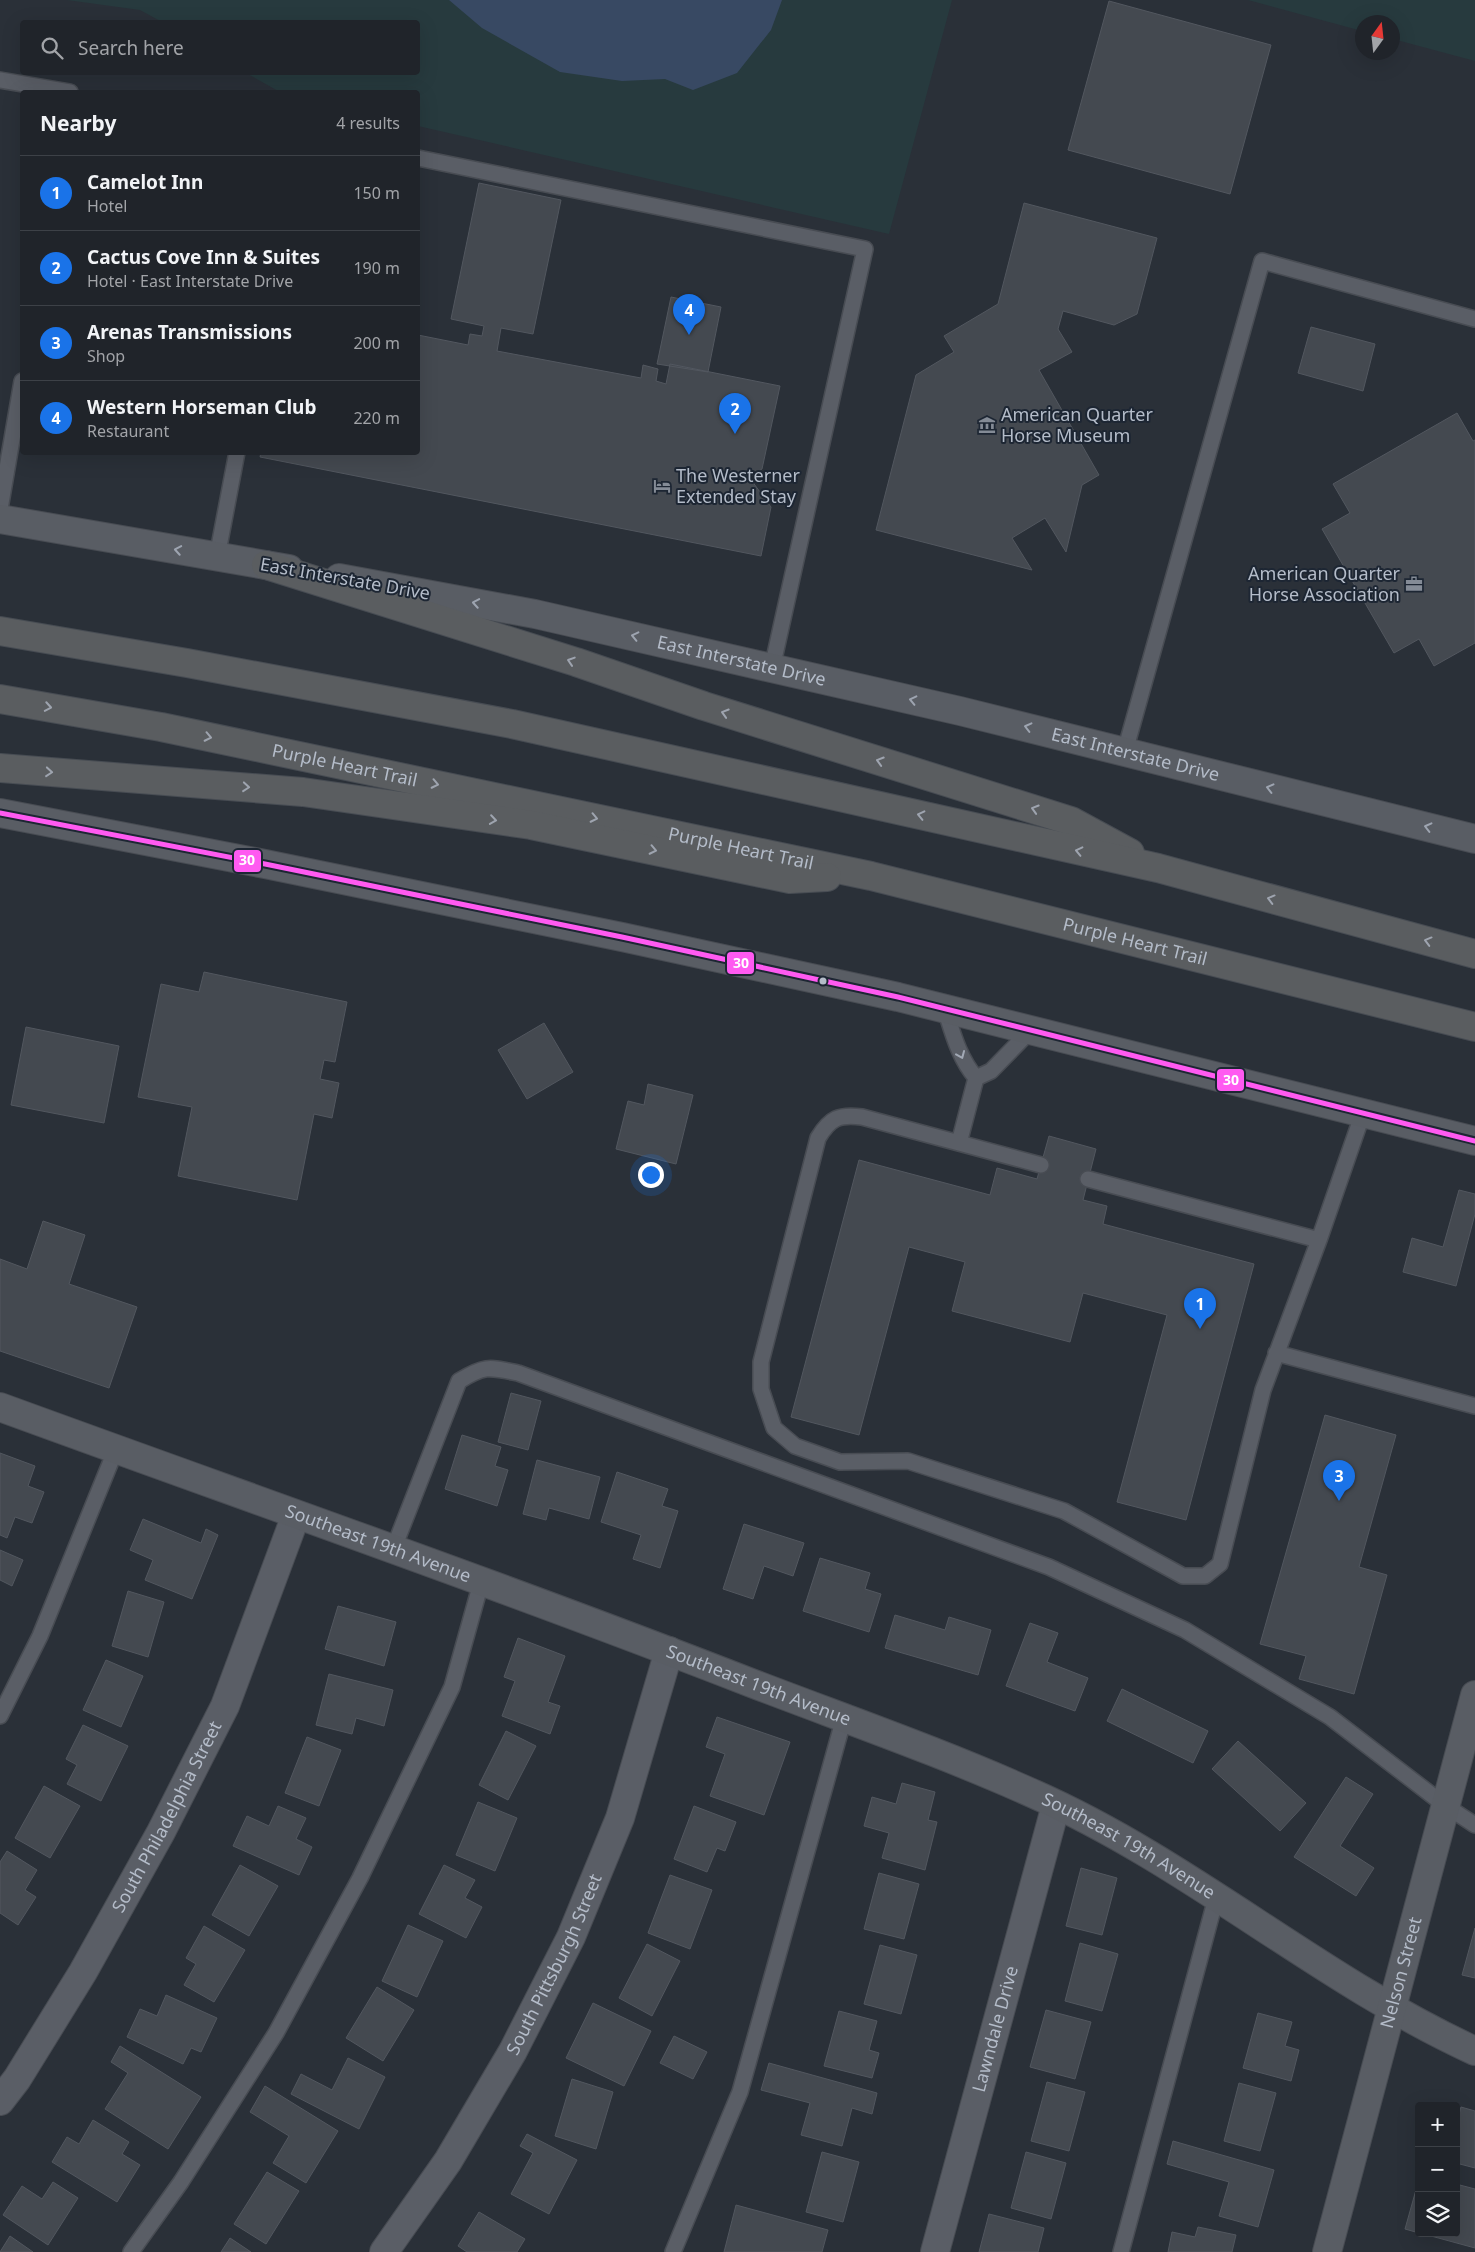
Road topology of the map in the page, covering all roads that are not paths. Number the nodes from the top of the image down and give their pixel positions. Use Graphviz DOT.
graph roads {
  1 [pos="0,80"];
  2 [pos="58,90"];
  3 [pos="420,158"];
  4 [pos="1475,319"];
  5 [pos="20,393"];
  6 [pos="236,455"];
  7 [pos="0,509"];
  8 [pos="0,519"];
  9 [pos="217,557"];
  10 [pos="266,565"];
  11 [pos="0,630"];
  12 [pos="772,668"];
  13 [pos="0,699"];
  14 [pos="1125,751"];
  15 [pos="0,768"];
  16 [pos="0,813"];
  17 [pos="1475,839"];
  18 [pos="1158,868"];
  19 [pos="871,876"];
  20 [pos="1475,954"];
  21 [pos="945,1009"];
  22 [pos="1475,1027"];
  23 [pos="1031,1030"];
  24 [pos="976,1078"];
  25 [pos="1363,1114"];
  26 [pos="1475,1141"];
  27 [pos="959,1143"];
  28 [pos="1041,1165"];
  29 [pos="1088,1178"];
  30 [pos="1319,1240"];
  31 [pos="1276,1354"];
  32 [pos="1475,1406"];
  33 [pos="0,1407"];
  34 [pos="116,1449"];
  35 [pos="296,1515"];
  36 [pos="393,1550"];
  37 [pos="481,1582"];
  38 [pos="669,1651"];
  39 [pos="1475,1695"];
  40 [pos="0,1716"];
  41 [pos="844,1718"];
  42 [pos="1056,1805"];
  43 [pos="1446,1806"];
  44 [pos="1475,1825"];
  45 [pos="1216,1898"];
  46 [pos="1393,2008"];
  47 [pos="1475,2051"];
  48 [pos="0,2101"];
  49 [pos="132,2252"];
  50 [pos="384,2252"];
  51 [pos="673,2252"];
  52 [pos="935,2252"];
  53 [pos="1121,2252"];
  54 [pos="1327,2252"];
  1 -- 2 [label="lane"];
  3 -- 12 [label="lane"];
  4 -- 14 [label="lane"];
  5 -- 7 [label="lane"];
  6 -- 9 [label="lane"];
  9 -- 8 [label="main road, East Interstate Drive, one-way"];
  9 -- 10 [label="main road, East Interstate Drive"];
  12 -- 10 [label="main road, East Interstate Drive, one-way"];
  18 -- 10 [label="highway, one-way"];
  18 -- 11 [label="highway, one-way"];
  14 -- 12 [label="main road, East Interstate Drive, one-way"];
  13 -- 19 [label="highway, Purple Heart Trail, one-way"];
  17 -- 14 [label="main road, East Interstate Drive, one-way"];
  15 -- 19 [label="highway, one-way"];
  16 -- 21 [label="main road"];
  20 -- 18 [label="highway, one-way"];
  19 -- 22 [label="highway, Purple Heart Trail"];
  21 -- 23 [label="main road"];
  21 -- 24 [label="lane, one-way"];
  23 -- 24 [label="lane"];
  23 -- 25 [label="main road"];
  24 -- 27 [label="lane"];
  25 -- 26 [label="main road"];
  25 -- 30 [label="lane"];
  27 -- 28 [label="lane"];
  27 -- 31 [label="lane"];
  29 -- 30 [label="lane"];
  30 -- 31 [label="lane"];
  31 -- 32 [label="lane"];
  33 -- 34 [label="main road, Southeast 19th Avenue"];
  34 -- 35 [label="main road, Southeast 19th Avenue"];
  34 -- 40 [label="lane"];
  35 -- 36 [label="main road, Southeast 19th Avenue"];
  35 -- 48 [label="street, South Philadelphia Street"];
  36 -- 37 [label="main road, Southeast 19th Avenue"];
  36 -- 43 [label="lane"];
  37 -- 38 [label="main road, Southeast 19th Avenue"];
  37 -- 49 [label="lane"];
  38 -- 41 [label="main road, Southeast 19th Avenue"];
  38 -- 50 [label="street, South Pittsburgh Street"];
  39 -- 43 [label="main road, Nelson Street"];
  41 -- 42 [label="main road, Southeast 19th Avenue"];
  41 -- 51 [label="lane"];
  42 -- 45 [label="main road, Southeast 19th Avenue"];
  42 -- 52 [label="street, Lawndale Drive"];
  43 -- 44 [label="lane"];
  43 -- 46 [label="main road, Nelson Street"];
  45 -- 46 [label="main road, Southeast 19th Avenue"];
  45 -- 53 [label="lane"];
  46 -- 47 [label="main road, Southeast 19th Avenue"];
  46 -- 54 [label="main road, Nelson Street"];
}
